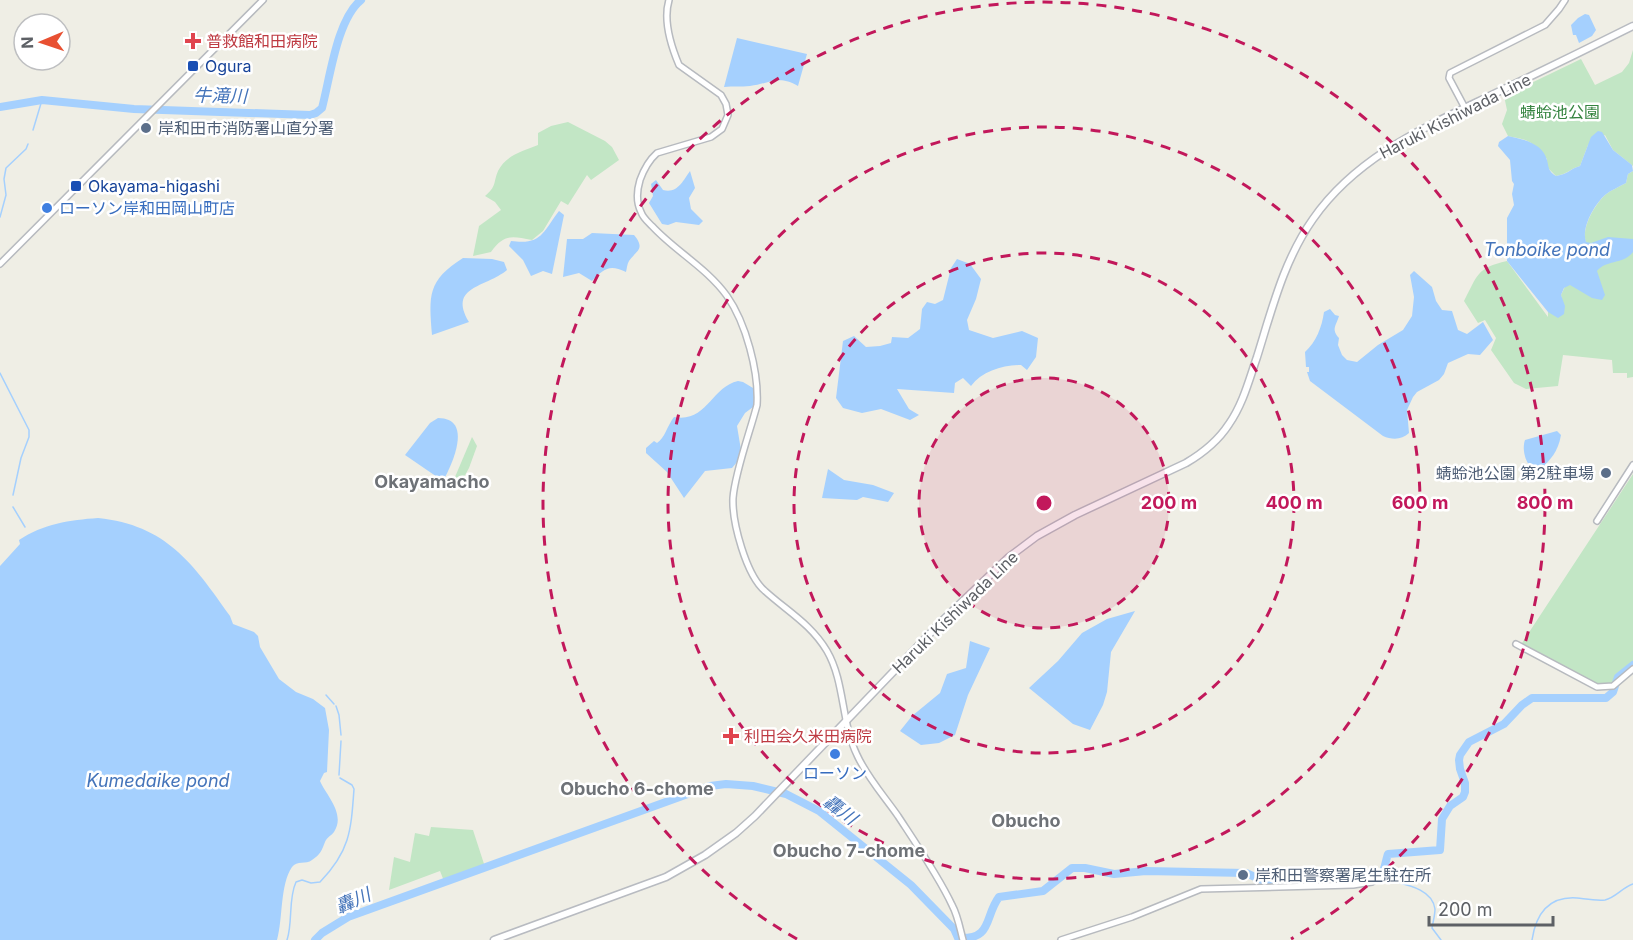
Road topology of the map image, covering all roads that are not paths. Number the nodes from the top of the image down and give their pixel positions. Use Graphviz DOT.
graph roads {
  1 [pos="263,0"];
  2 [pos="669,0"];
  3 [pos="1565,0"];
  4 [pos="1633,26"];
  5 [pos="1465,108"];
  6 [pos="0,264"];
  7 [pos="1633,465"];
  8 [pos="1597,521"];
  9 [pos="1516,644"];
  10 [pos="1633,669"];
  11 [pos="846,722"];
  12 [pos="1378,878"];
  13 [pos="494,940"];
  14 [pos="963,940"];
  15 [pos="1060,940"];
  1 -- 6 [label="street"];
  2 -- 11 [label="street"];
  3 -- 5 [label="street"];
  4 -- 5 [label="main road, Haruki Kishiwada Line"];
  5 -- 11 [label="main road, Haruki Kishiwada Line"];
  7 -- 8 [label="street"];
  9 -- 10 [label="street"];
  11 -- 13 [label="main road, Haruki Kishiwada Line"];
  11 -- 14 [label="street"];
  12 -- 15 [label="street"];
}
